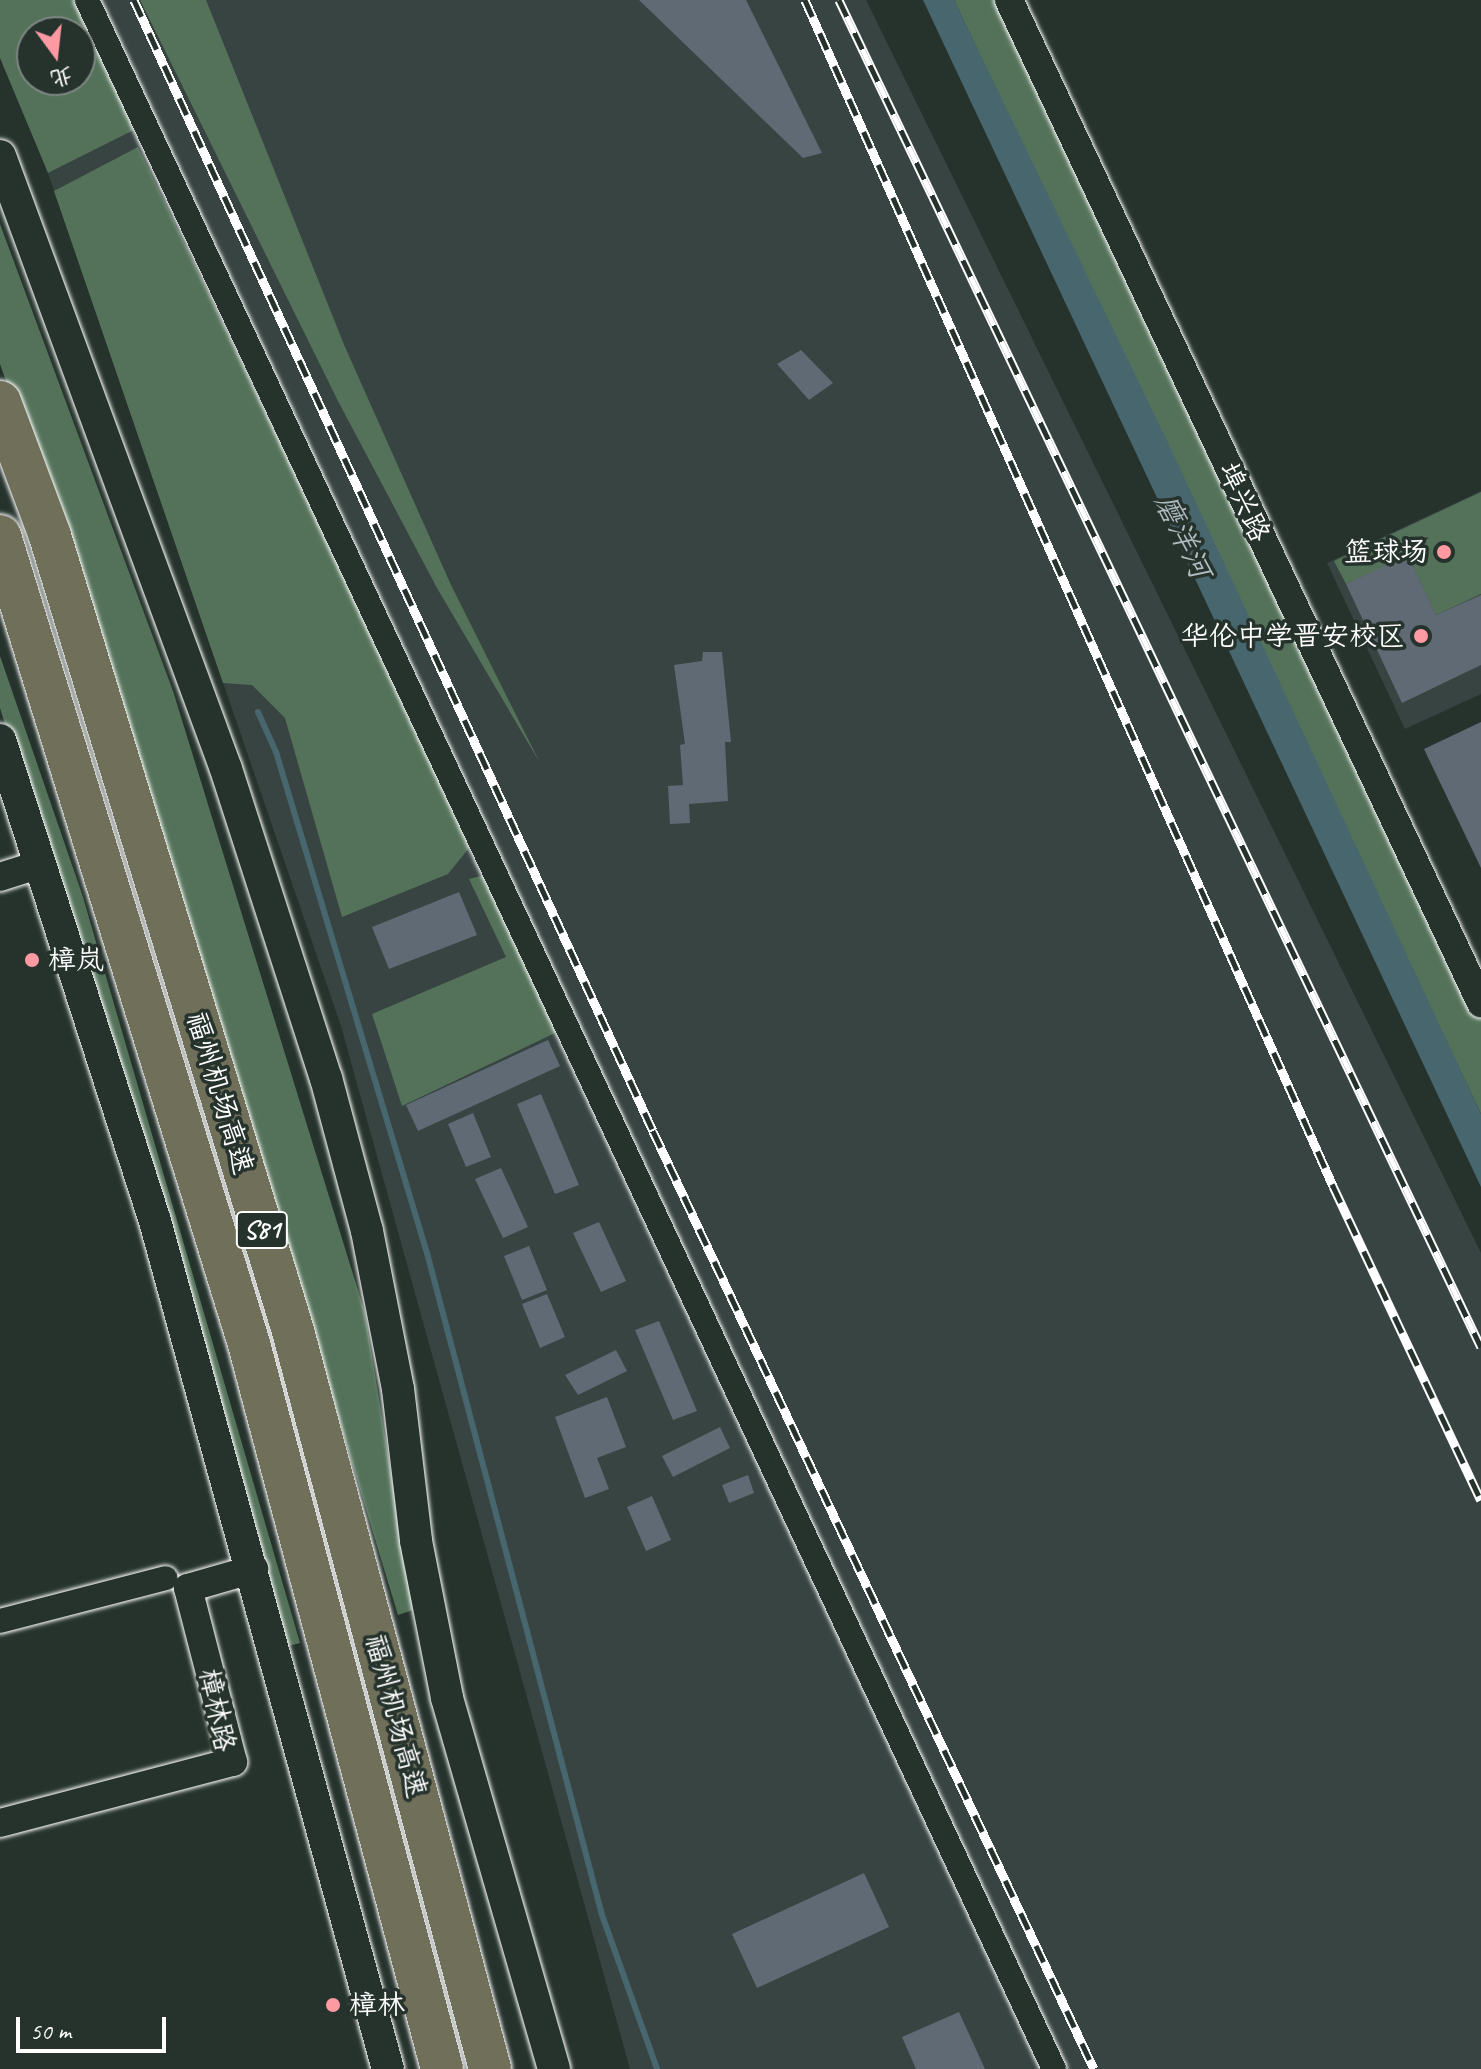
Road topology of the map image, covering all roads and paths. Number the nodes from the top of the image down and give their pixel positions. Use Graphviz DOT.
graph roads {
  1 [pos="87,0"];
  2 [pos="1009,0"];
  3 [pos="0,156"];
  4 [pos="0,402"];
  5 [pos="0,536"];
  6 [pos="0,740"];
  7 [pos="41,864"];
  8 [pos="0,877"];
  9 [pos="1481,1003"];
  10 [pos="254,1569"];
  11 [pos="166,1578"];
  12 [pos="0,1621"];
  13 [pos="0,1823"];
  14 [pos="388,2069"];
  15 [pos="442,2069"];
  16 [pos="490,2069"];
  17 [pos="554,2069"];
  18 [pos="1054,2069"];
  1 -- 18 [label="street"];
  2 -- 9 [label="street, 埠兴路"];
  3 -- 17 [label="main road"];
  4 -- 16 [label="highway, 福州机场高速 / S81"];
  5 -- 15 [label="highway, 福州机场高速 / S81"];
  6 -- 7 [label="main road"];
  7 -- 8 [label="street"];
  7 -- 10 [label="main road"];
  10 -- 13 [label="street, 樟林路"];
  10 -- 14 [label="main road"];
  11 -- 12 [label="street"];
}
